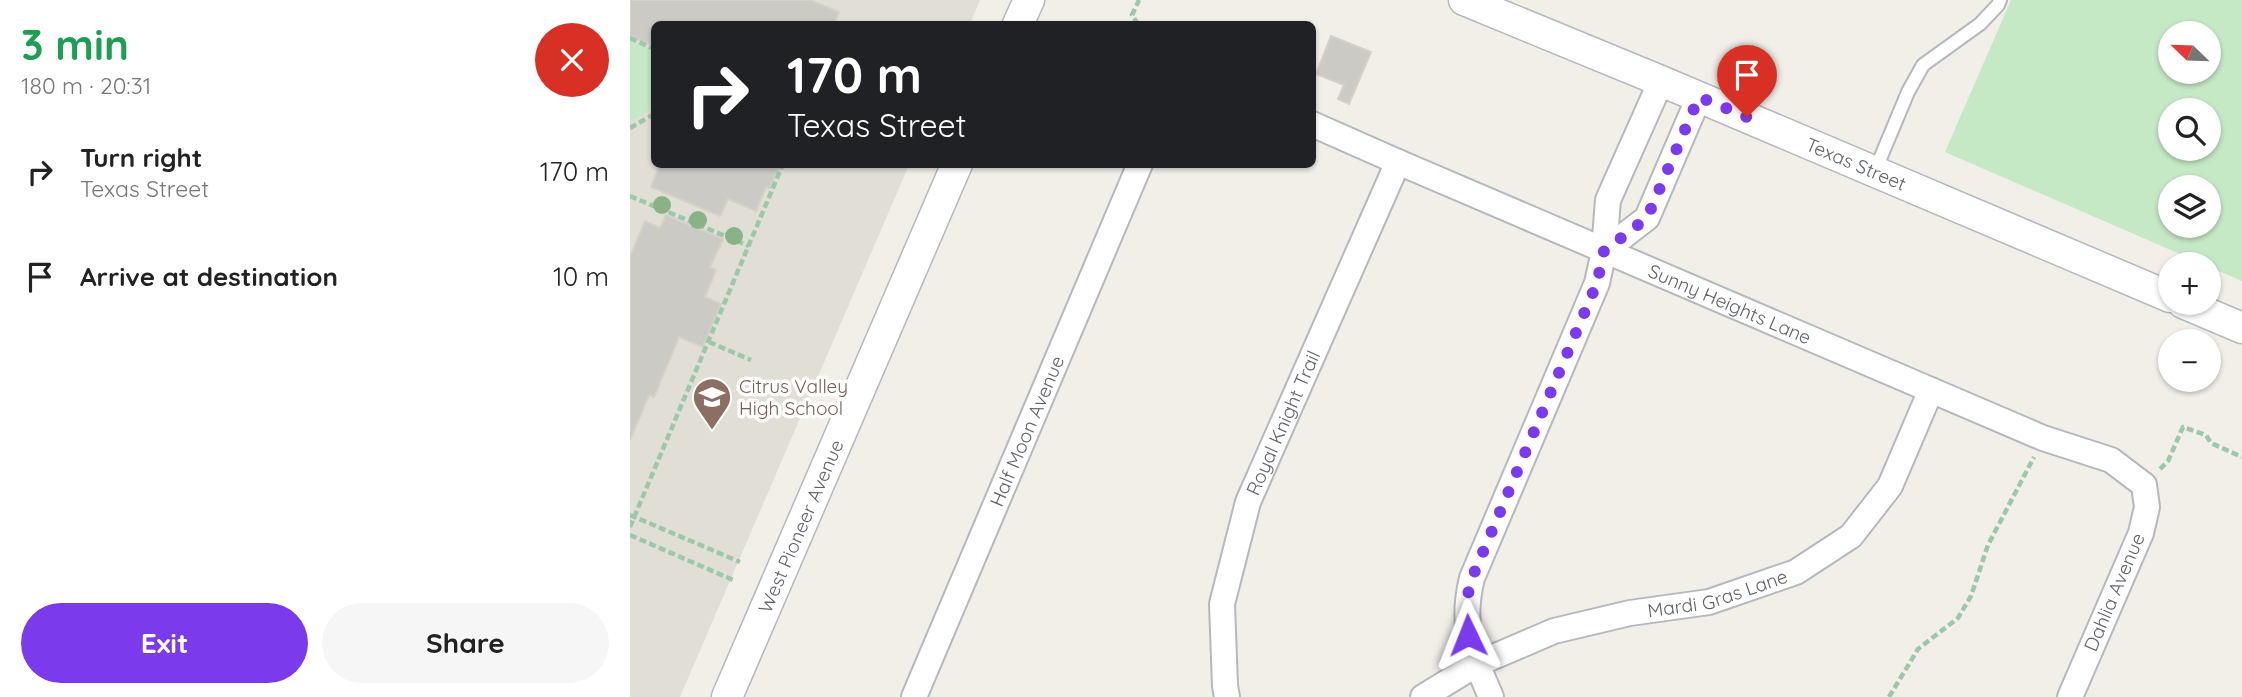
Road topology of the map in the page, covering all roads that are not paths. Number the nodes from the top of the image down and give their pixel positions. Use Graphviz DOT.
graph roads {
  1 [pos="1029,0"];
  2 [pos="1464,0"];
  3 [pos="2000,0"];
  4 [pos="1019,21"];
  5 [pos="1661,80"];
  6 [pos="1699,97"];
  7 [pos="1316,126"];
  8 [pos="1398,162"];
  9 [pos="955,168"];
  10 [pos="1138,168"];
  11 [pos="1875,171"];
  12 [pos="1604,251"];
  13 [pos="2158,292"];
  14 [pos="2211,315"];
  15 [pos="2242,328"];
  16 [pos="1931,390"];
  17 [pos="2144,485"];
  18 [pos="1477,664"];
  19 [pos="727,697"];
  20 [pos="914,697"];
  21 [pos="1227,697"];
  22 [pos="1423,697"];
  23 [pos="1491,697"];
  24 [pos="2070,697"];
  1 -- 4 [label="street"];
  2 -- 5 [label="street, Texas Street"];
  3 -- 11 [label="lane"];
  5 -- 6 [label="street, Texas Street"];
  5 -- 12 [label="street"];
  6 -- 11 [label="street, Texas Street"];
  6 -- 12 [label="street"];
  7 -- 8 [label="street, Sunny Heights Lane"];
  8 -- 12 [label="street, Sunny Heights Lane"];
  8 -- 21 [label="street, Royal Knight Trail"];
  9 -- 19 [label="street, West Pioneer Avenue"];
  10 -- 20 [label="street, Half Moon Avenue"];
  11 -- 13 [label="street, Texas Street"];
  12 -- 16 [label="street, Sunny Heights Lane"];
  12 -- 18 [label="street"];
  14 -- 15 [label="street"];
  16 -- 17 [label="street, Sunny Heights Lane"];
  16 -- 18 [label="street, Mardi Gras Lane"];
  17 -- 24 [label="street, Dahlia Avenue"];
  18 -- 22 [label="street, Mardi Gras Lane"];
  18 -- 23 [label="street"];
}
